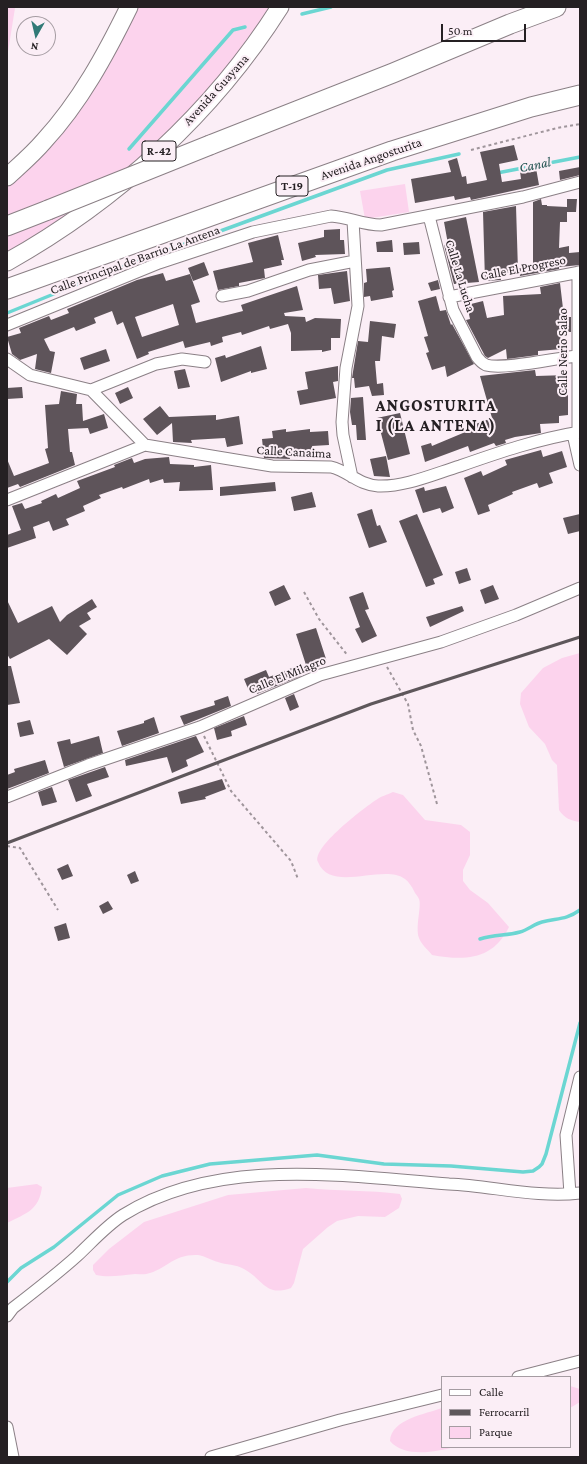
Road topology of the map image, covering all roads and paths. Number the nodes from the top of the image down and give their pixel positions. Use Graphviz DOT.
graph roads {
  1 [pos="129,7"];
  2 [pos="280,7"];
  3 [pos="556,7"];
  4 [pos="580,95"];
  5 [pos="580,124"];
  6 [pos="471,150"];
  7 [pos="7,177"];
  8 [pos="580,182"];
  9 [pos="429,216"];
  10 [pos="353,221"];
  11 [pos="7,226"];
  12 [pos="355,261"];
  13 [pos="7,262"];
  14 [pos="579,272"];
  15 [pos="7,289"];
  16 [pos="222,296"];
  17 [pos="449,297"];
  18 [pos="7,325"];
  19 [pos="577,356"];
  20 [pos="7,359"];
  21 [pos="205,362"];
  22 [pos="90,390"];
  23 [pos="577,433"];
  24 [pos="145,445"];
  25 [pos="580,465"];
  26 [pos="352,477"];
  27 [pos="7,500"];
  28 [pos="580,588"];
  29 [pos="304,592"];
  30 [pos="382,657"];
  31 [pos="352,665"];
  32 [pos="200,727"];
  33 [pos="7,797"];
  34 [pos="438,804"];
  35 [pos="7,846"];
  36 [pos="298,879"];
  37 [pos="58,910"];
  38 [pos="580,1077"];
  39 [pos="575,1194"];
  40 [pos="7,1316"];
  41 [pos="580,1361"];
  42 [pos="522,1376"];
  43 [pos="441,1395"];
  44 [pos="7,1427"];
  45 [pos="13,1457"];
  46 [pos="212,1457"];
  1 -- 7 [label="main road"];
  2 -- 13 [label="main road, Avenida Guayana / R-42"];
  3 -- 11 [label="highway, bridge"];
  4 -- 15 [label="highway, Avenida Angosturita / T-19"];
  5 -- 6 [label="path"];
  8 -- 9 [label="street, Calle Principal de Barrio La Antena"];
  9 -- 10 [label="street, Calle Principal de Barrio La Antena"];
  9 -- 17 [label="street, Calle La Lucha"];
  10 -- 12 [label="street"];
  10 -- 18 [label="street, Calle Principal de Barrio La Antena"];
  12 -- 16 [label="street"];
  12 -- 26 [label="street"];
  14 -- 17 [label="street, Calle El Progreso"];
  14 -- 19 [label="street, Calle Nerio Salao"];
  17 -- 19 [label="street, Calle La Lucha"];
  19 -- 23 [label="street, Calle Nerio Salao"];
  20 -- 22 [label="street"];
  21 -- 22 [label="street"];
  22 -- 24 [label="street"];
  23 -- 25 [label="street, Calle Nerio Salao"];
  23 -- 26 [label="street, Calle Canaima"];
  24 -- 26 [label="street, Calle Canaima"];
  24 -- 27 [label="street"];
  28 -- 30 [label="street, Calle El Milagro"];
  29 -- 31 [label="path"];
  30 -- 31 [label="street, Calle El Milagro"];
  30 -- 34 [label="path"];
  31 -- 32 [label="street, Calle El Milagro"];
  32 -- 33 [label="street, Calle El Milagro"];
  32 -- 36 [label="path"];
  35 -- 37 [label="path"];
  38 -- 39 [label="street"];
  39 -- 40 [label="street"];
  41 -- 42 [label="street"];
  43 -- 46 [label="street"];
  44 -- 45 [label="street"];
}
